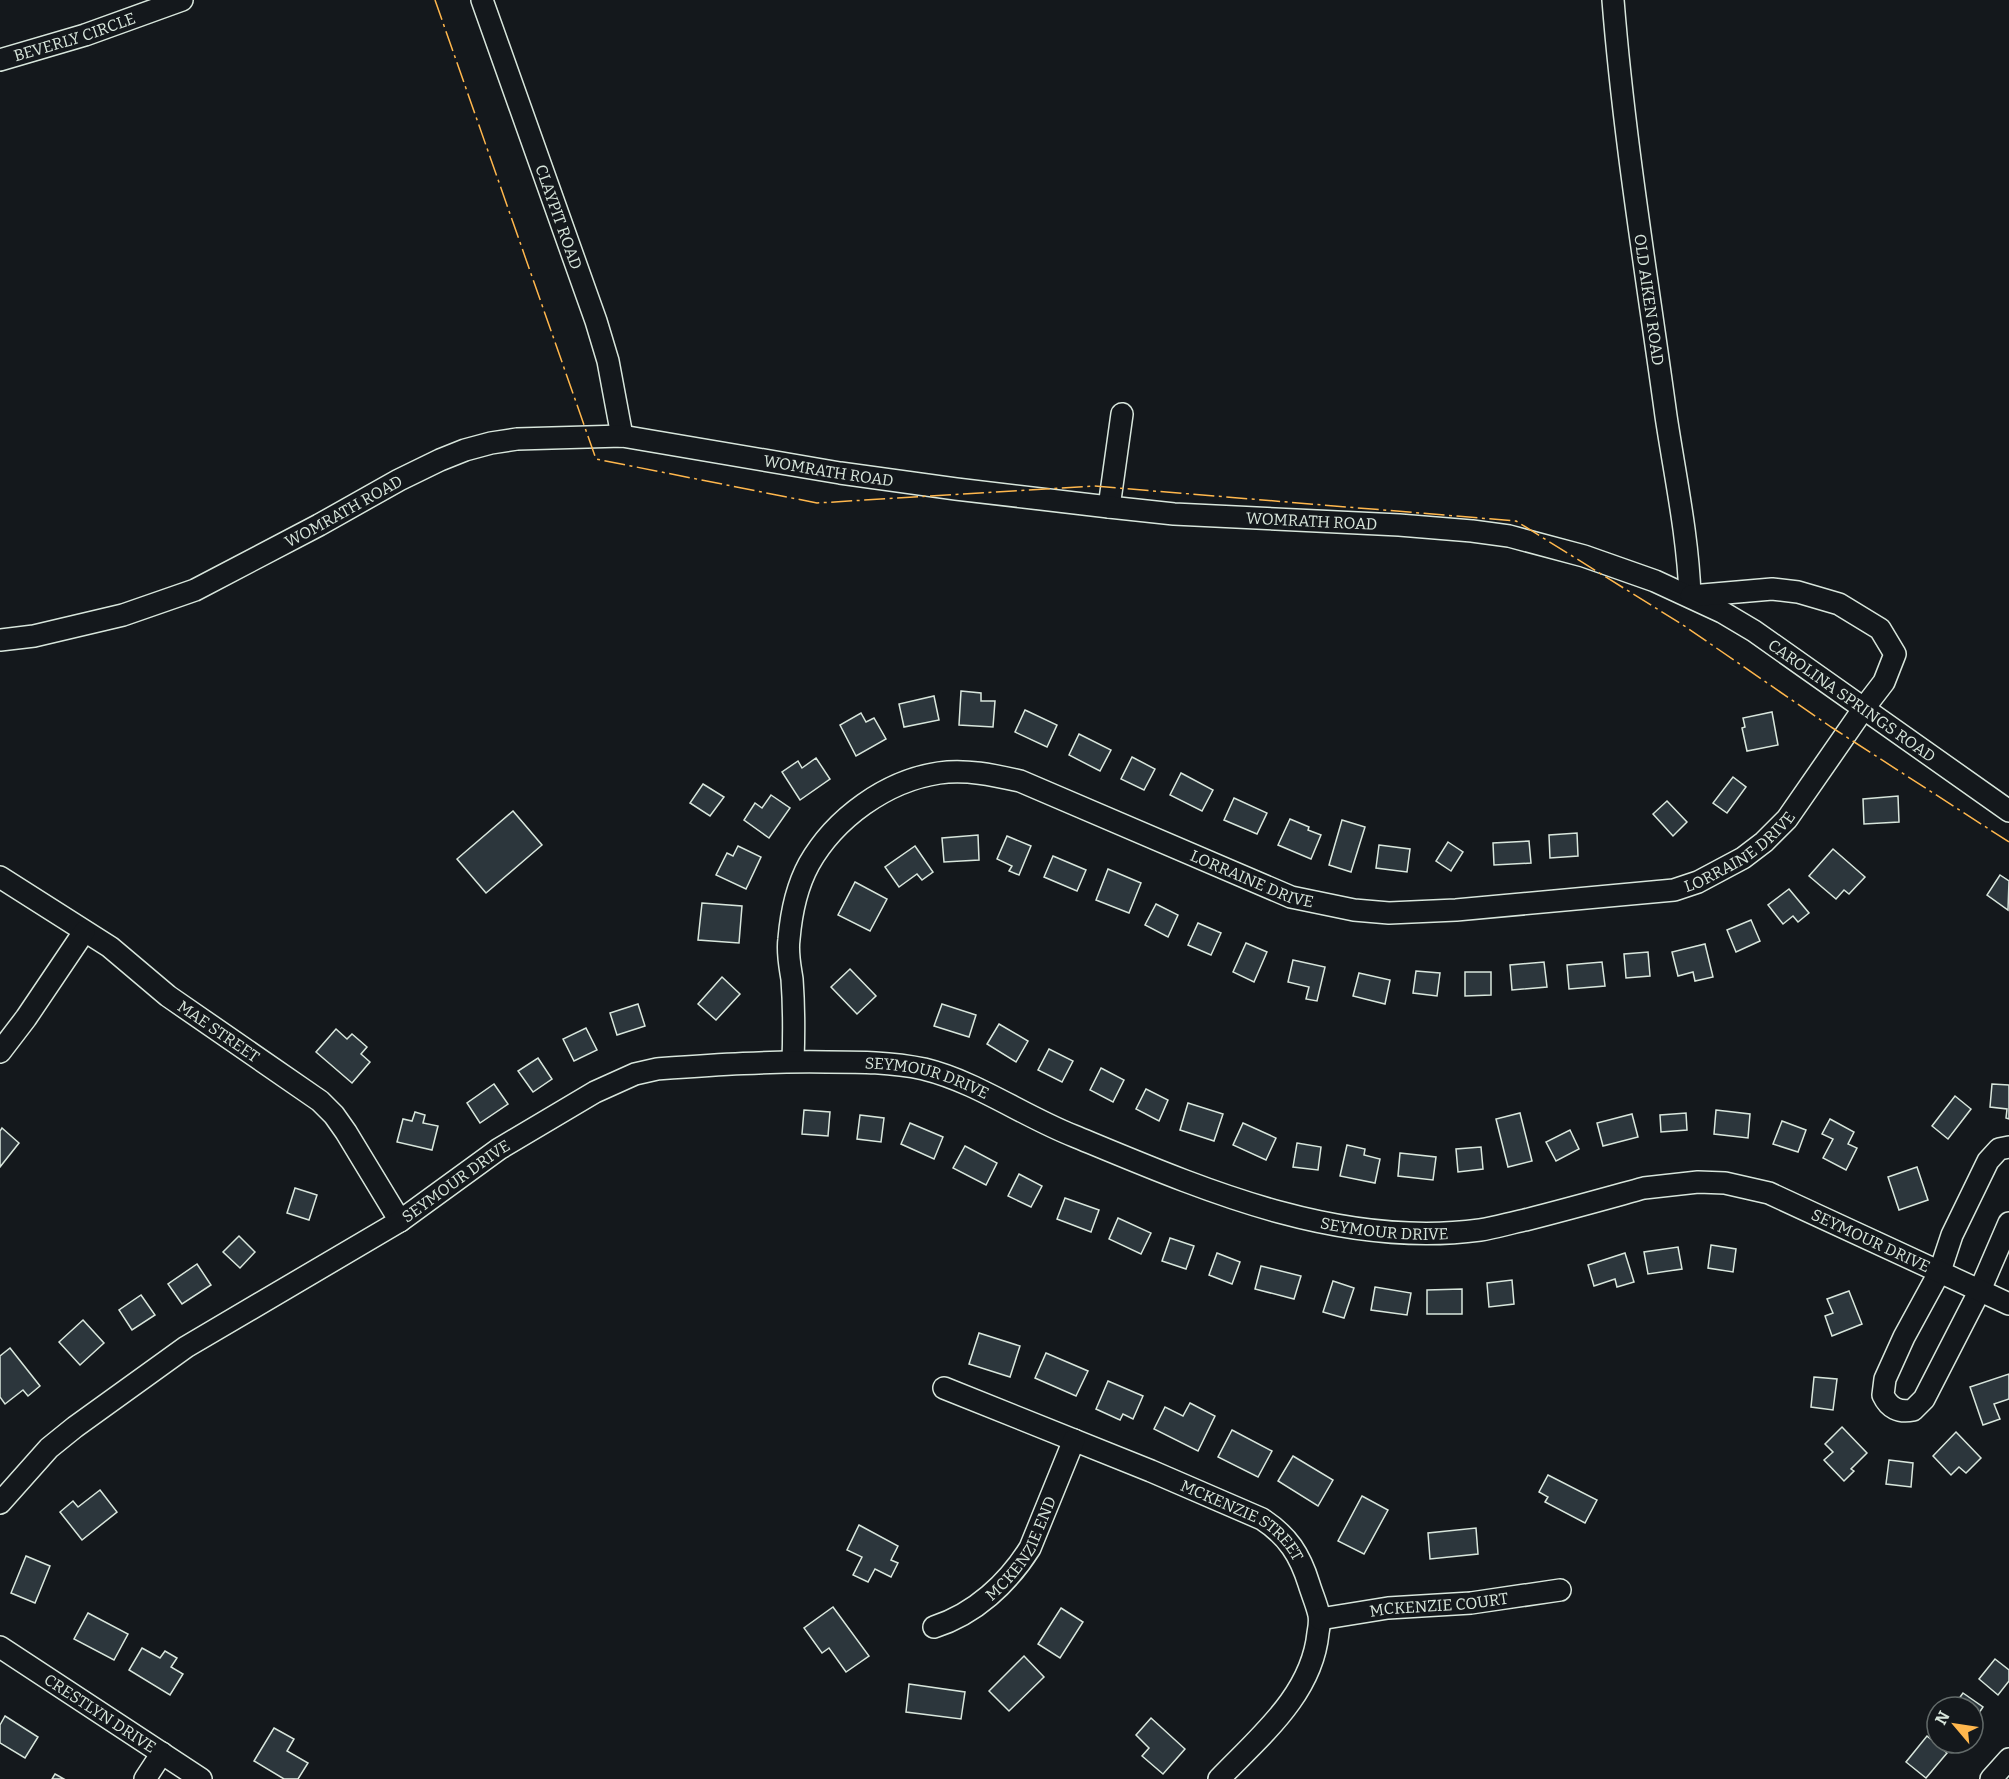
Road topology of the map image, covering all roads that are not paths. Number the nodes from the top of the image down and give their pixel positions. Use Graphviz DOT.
graph roads {
  1 [pos="182,0"];
  2 [pos="482,0"];
  3 [pos="1612,0"];
  4 [pos="0,60"];
  5 [pos="1122,414"];
  6 [pos="622,436"];
  7 [pos="1109,507"];
  8 [pos="1690,596"];
  9 [pos="0,640"];
  10 [pos="1864,708"];
  11 [pos="2009,811"];
  12 [pos="0,877"];
  13 [pos="84,932"];
  14 [pos="0,1052"];
  15 [pos="793,1061"];
  16 [pos="2009,1147"];
  17 [pos="400,1221"];
  18 [pos="2009,1223"];
  19 [pos="1940,1271"];
  20 [pos="1980,1290"];
  21 [pos="2009,1304"];
  22 [pos="944,1388"];
  23 [pos="1074,1440"];
  24 [pos="0,1503"];
  25 [pos="1560,1590"];
  26 [pos="1320,1619"];
  27 [pos="934,1626"];
  28 [pos="0,1647"];
  29 [pos="162,1753"];
  30 [pos="2009,1759"];
  31 [pos="145,1779"];
  32 [pos="201,1779"];
  33 [pos="1219,1779"];
  34 [pos="1991,1779"];
  1 -- 4 [label="street, BEVERLY CIRCLE"];
  2 -- 6 [label="street, CLAYPIT ROAD"];
  3 -- 8 [label="street, OLD AIKEN ROAD"];
  5 -- 7 [label="street"];
  6 -- 7 [label="street, WOMRATH ROAD"];
  6 -- 9 [label="street, WOMRATH ROAD"];
  7 -- 8 [label="street, WOMRATH ROAD"];
  8 -- 10 [label="street, CAROLINA SPRINGS ROAD"];
  8 -- 10 [label="street, LORRAINE DRIVE"];
  10 -- 11 [label="street, CAROLINA SPRINGS ROAD"];
  10 -- 15 [label="street, LORRAINE DRIVE"];
  12 -- 13 [label="street, MAE STREET"];
  13 -- 14 [label="street"];
  13 -- 17 [label="street, MAE STREET"];
  15 -- 17 [label="street, SEYMOUR DRIVE"];
  15 -- 19 [label="street, SEYMOUR DRIVE"];
  16 -- 19 [label="street, SEYMOUR DRIVE"];
  17 -- 24 [label="street, SEYMOUR DRIVE"];
  18 -- 20 [label="street, SEYMOUR DRIVE"];
  19 -- 20 [label="street, SEYMOUR DRIVE"];
  19 -- 20 [label="street, SEYMOUR DRIVE"];
  20 -- 21 [label="street, SEYMOUR DRIVE"];
  22 -- 23 [label="street, MCKENZIE STREET"];
  23 -- 26 [label="street, MCKENZIE STREET"];
  23 -- 27 [label="street, MCKENZIE END"];
  25 -- 26 [label="street, MCKENZIE COURT"];
  26 -- 33 [label="street, MCKENZIE STREET"];
  28 -- 29 [label="street, CRESTLYN DRIVE"];
  29 -- 31 [label="street"];
  29 -- 32 [label="street, CRESTLYN DRIVE"];
  30 -- 34 [label="street"];
}
